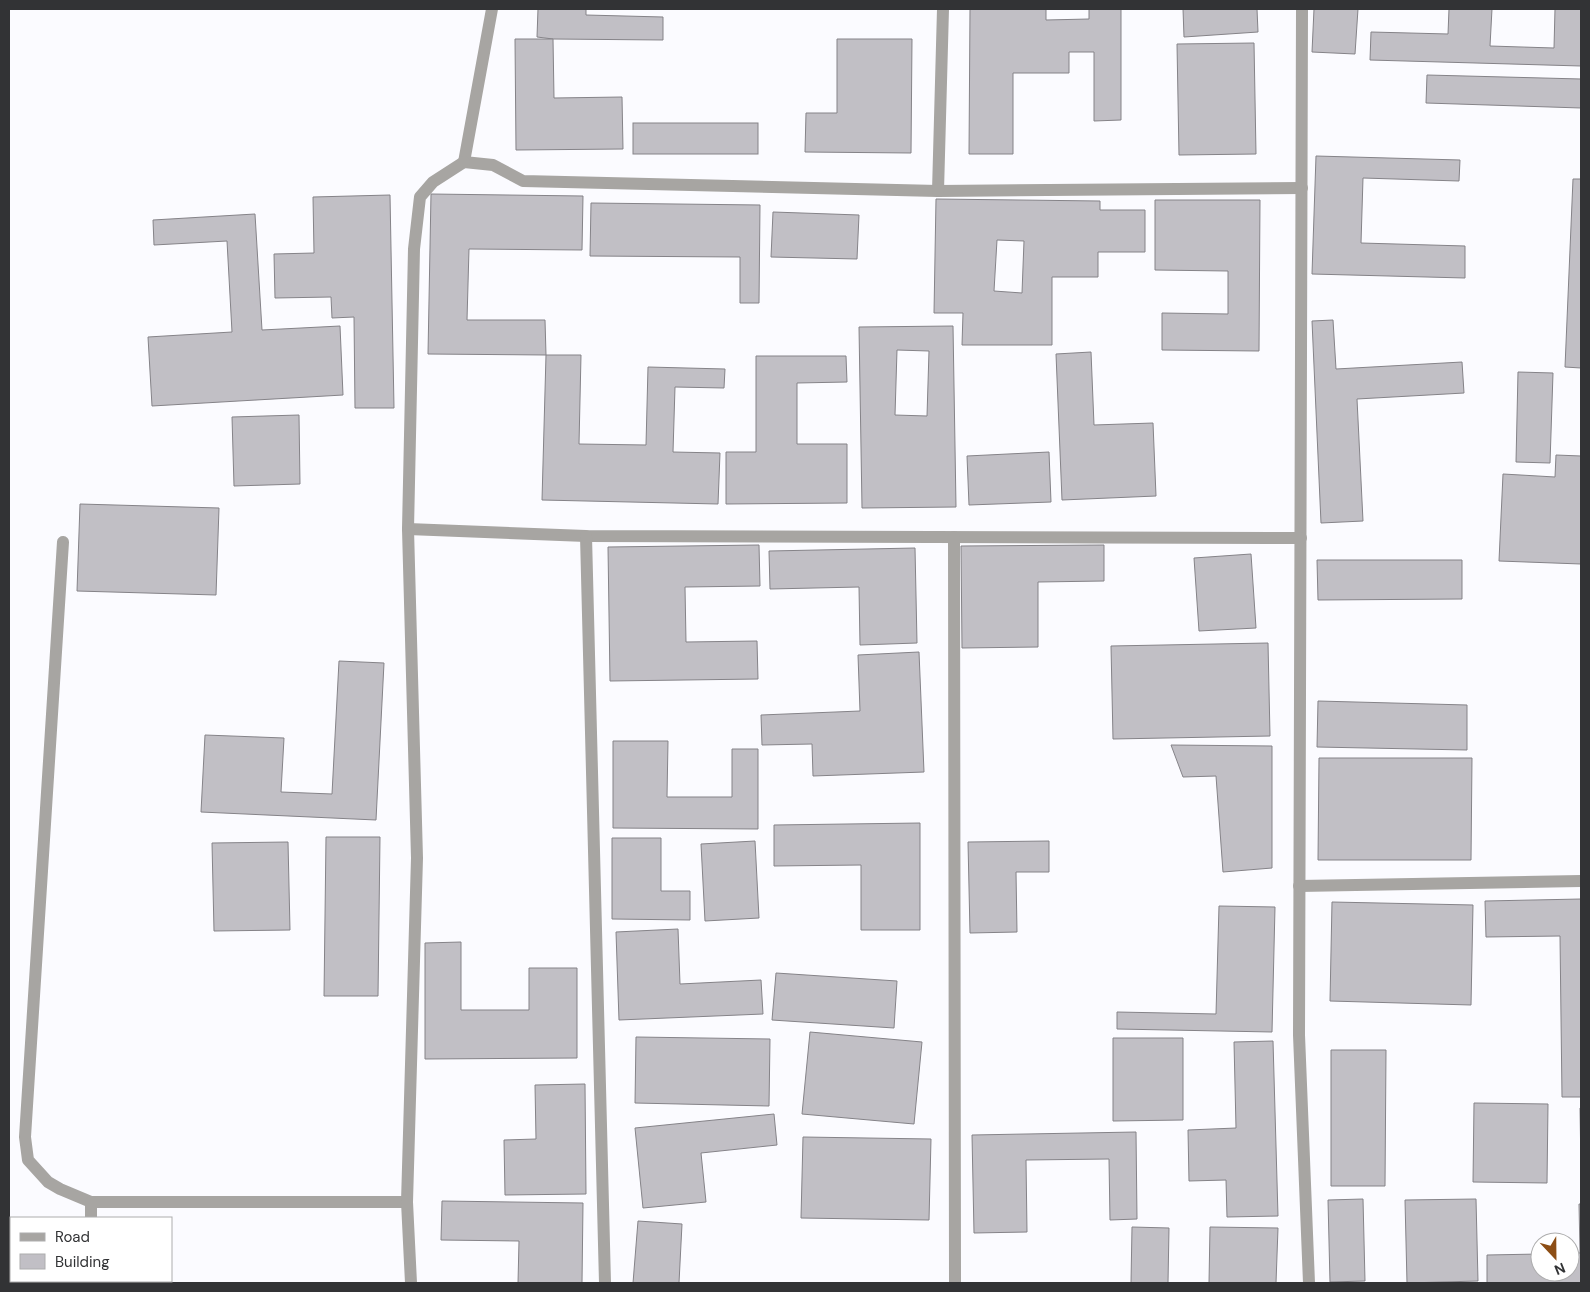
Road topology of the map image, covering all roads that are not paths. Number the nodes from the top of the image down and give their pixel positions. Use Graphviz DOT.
graph roads {
  1 [pos="492,9"];
  2 [pos="943,9"];
  3 [pos="1302,9"];
  4 [pos="464,162"];
  5 [pos="1302,188"];
  6 [pos="938,191"];
  7 [pos="408,529"];
  8 [pos="586,536"];
  9 [pos="954,537"];
  10 [pos="1301,538"];
  11 [pos="63,542"];
  12 [pos="1581,881"];
  13 [pos="1299,886"];
  14 [pos="91,1202"];
  15 [pos="407,1202"];
  16 [pos="91,1217"];
  17 [pos="411,1283"];
  18 [pos="605,1283"];
  19 [pos="955,1283"];
  20 [pos="1310,1283"];
  1 -- 4 [label="street"];
  2 -- 6 [label="street"];
  3 -- 5 [label="street"];
  4 -- 6 [label="street"];
  4 -- 7 [label="street"];
  5 -- 6 [label="street"];
  5 -- 10 [label="street"];
  7 -- 8 [label="street"];
  7 -- 15 [label="street"];
  8 -- 9 [label="street"];
  8 -- 18 [label="street"];
  9 -- 10 [label="street"];
  9 -- 19 [label="street"];
  10 -- 13 [label="street"];
  11 -- 14 [label="street"];
  12 -- 13 [label="street"];
  13 -- 20 [label="street"];
  14 -- 15 [label="street"];
  14 -- 16 [label="street"];
  15 -- 17 [label="street"];
}
